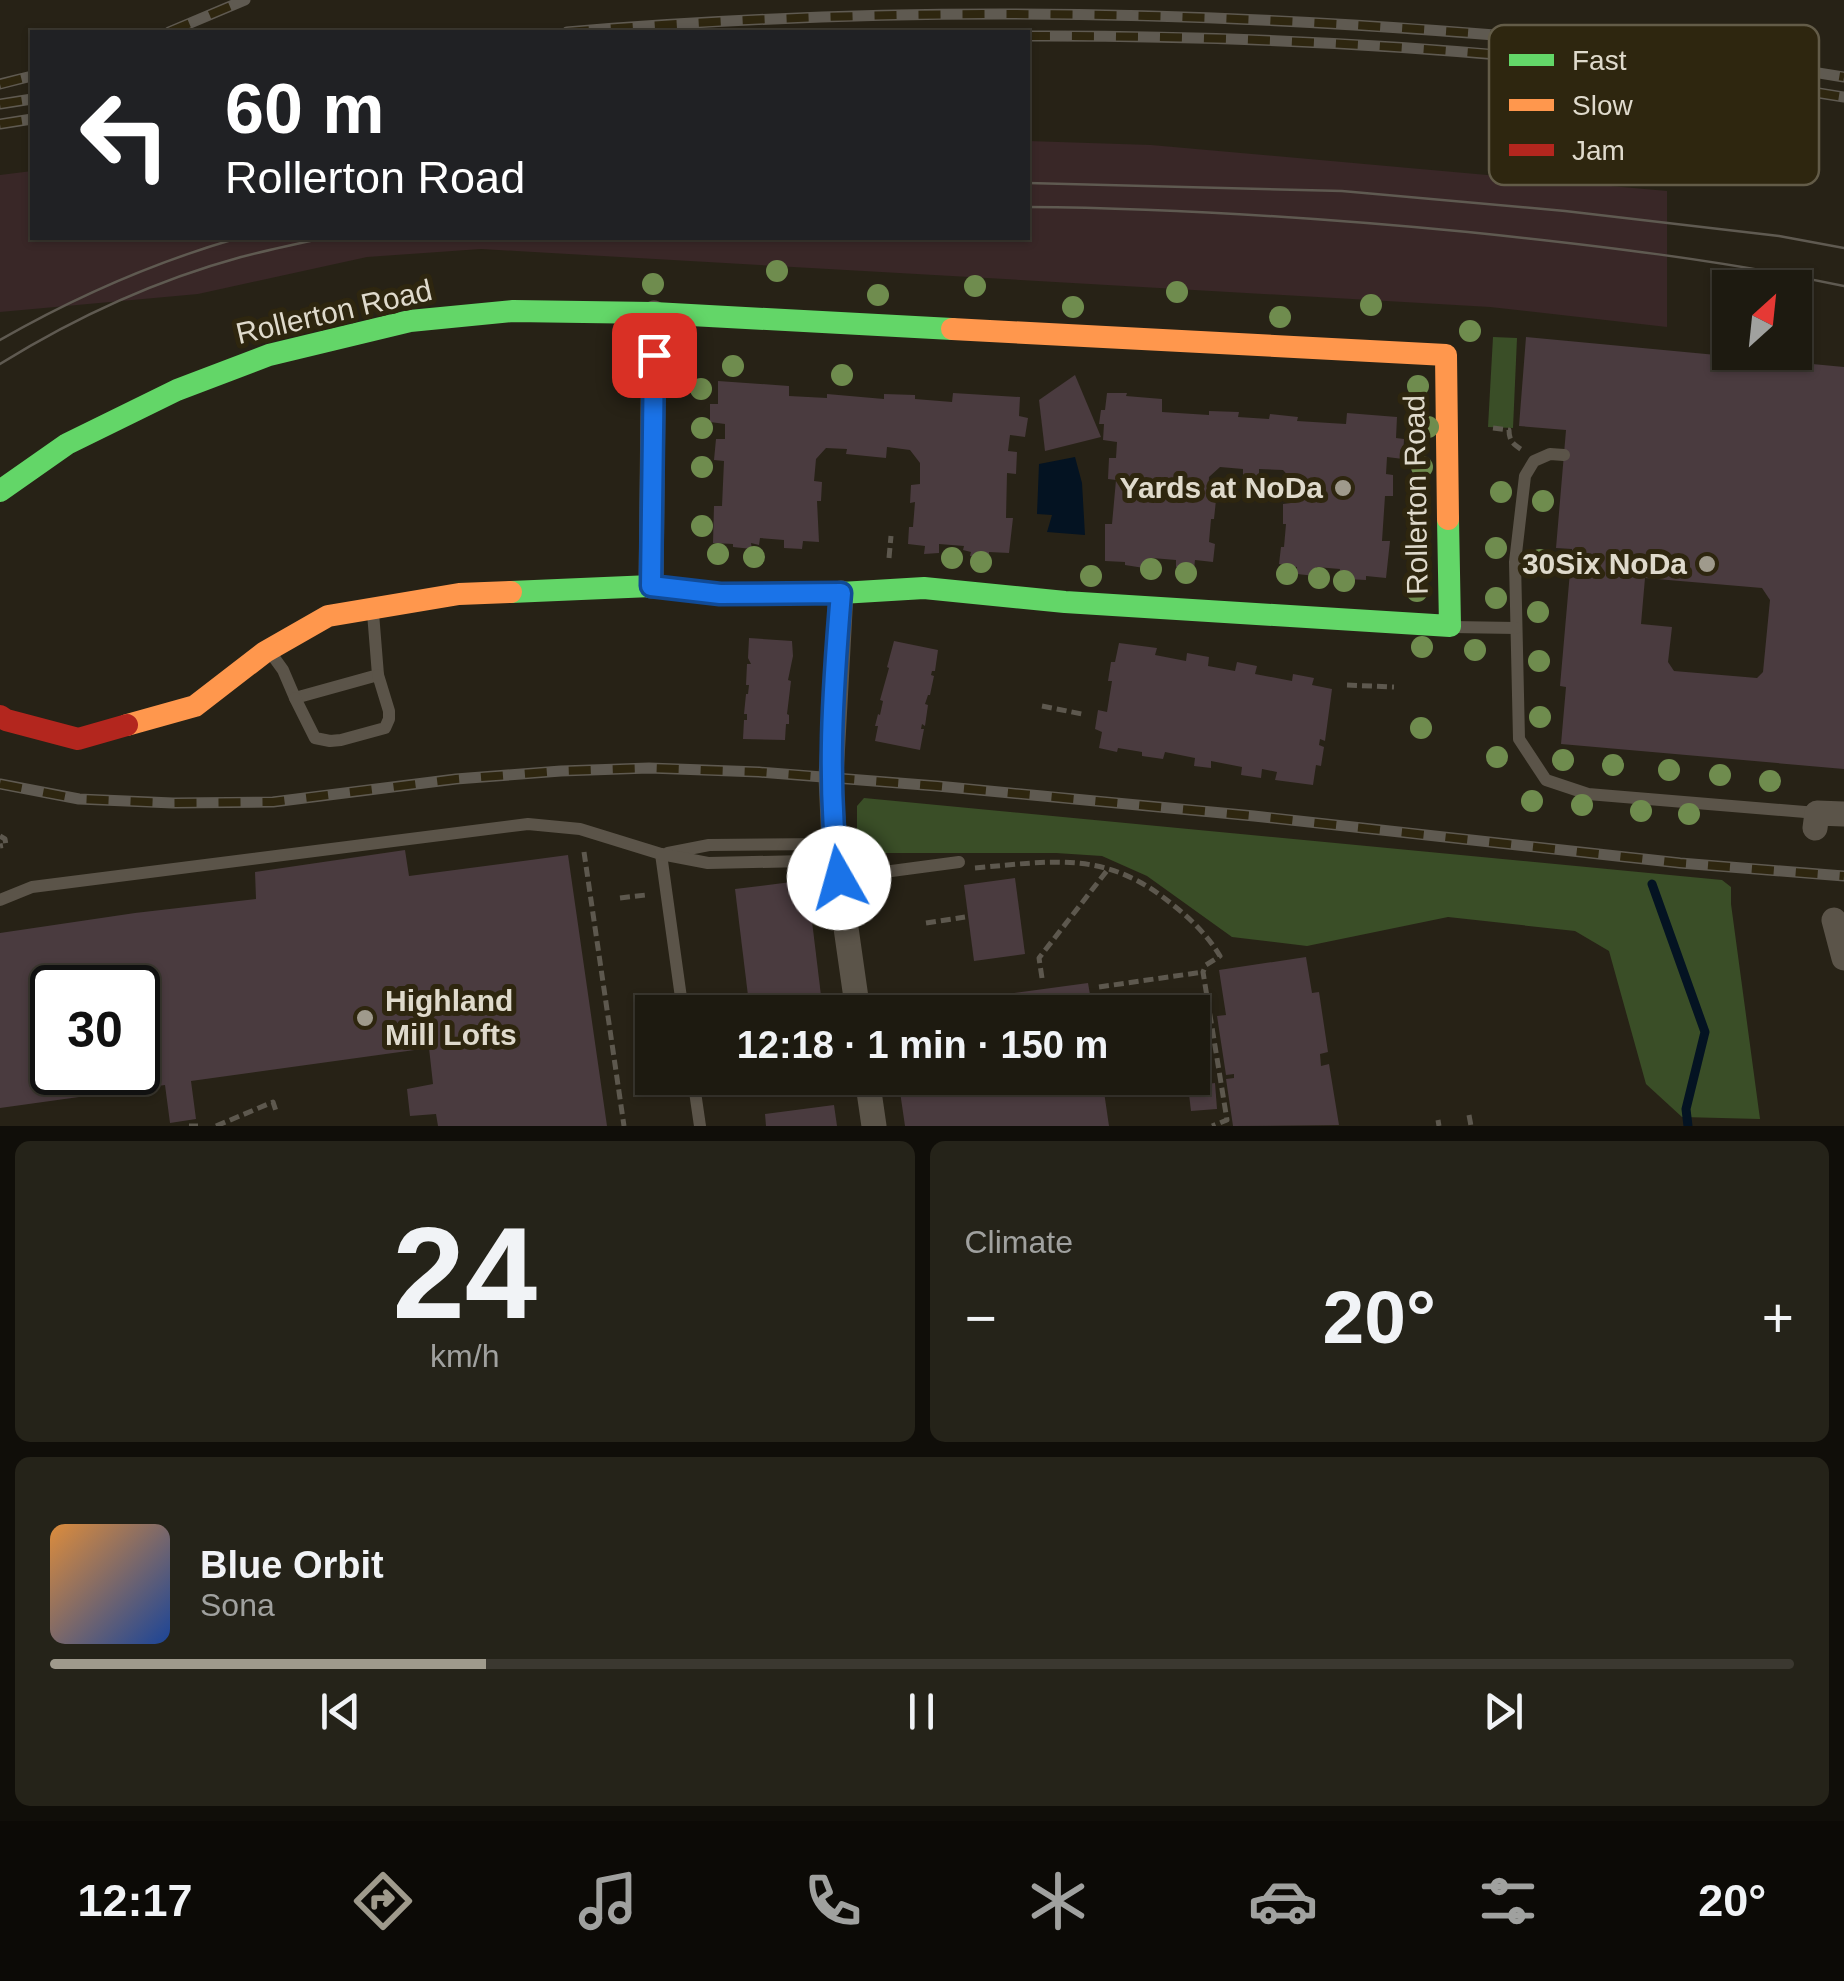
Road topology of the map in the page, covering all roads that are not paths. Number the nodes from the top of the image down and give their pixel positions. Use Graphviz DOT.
graph roads {
  1 [pos="654,313"];
  2 [pos="1564,454"];
  3 [pos="0,491"];
  4 [pos="651,586"];
  5 [pos="841,593"];
  6 [pos="372,608"];
  7 [pos="1450,626"];
  8 [pos="1516,628"];
  9 [pos="268,650"];
  10 [pos="378,674"];
  11 [pos="295,698"];
  12 [pos="0,716"];
  13 [pos="1844,814"];
  14 [pos="1816,820"];
  15 [pos="834,844"];
  16 [pos="660,854"];
  17 [pos="959,862"];
  18 [pos="839,878"];
  19 [pos="0,900"];
  20 [pos="1834,920"];
  21 [pos="1844,958"];
  22 [pos="681,995"];
  23 [pos="856,995"];
  24 [pos="695,1095"];
  25 [pos="869,1095"];
  26 [pos="700,1126"];
  27 [pos="874,1126"];
  1 -- 3 [label="street, Rollerton Road"];
  1 -- 4 [label="street"];
  1 -- 7 [label="street, Rollerton Road"];
  2 -- 8 [label="lane"];
  4 -- 5 [label="street, Rollerton Road"];
  4 -- 6 [label="street, Rollerton Road"];
  5 -- 7 [label="street, Rollerton Road"];
  5 -- 15 [label="street"];
  6 -- 9 [label="street, Rollerton Road"];
  6 -- 10 [label="lane"];
  7 -- 8 [label="lane"];
  8 -- 14 [label="lane"];
  9 -- 11 [label="lane"];
  9 -- 12 [label="street, Rollerton Road"];
  10 -- 11 [label="lane"];
  10 -- 11 [label="lane"];
  13 -- 14 [label="street"];
  15 -- 16 [label="lane"];
  15 -- 18 [label="street"];
  16 -- 19 [label="lane"];
  16 -- 22 [label="lane"];
  17 -- 18 [label="lane"];
  18 -- 23 [label="street"];
  20 -- 21 [label="street"];
  24 -- 26 [label="lane"];
  25 -- 27 [label="street"];
}
